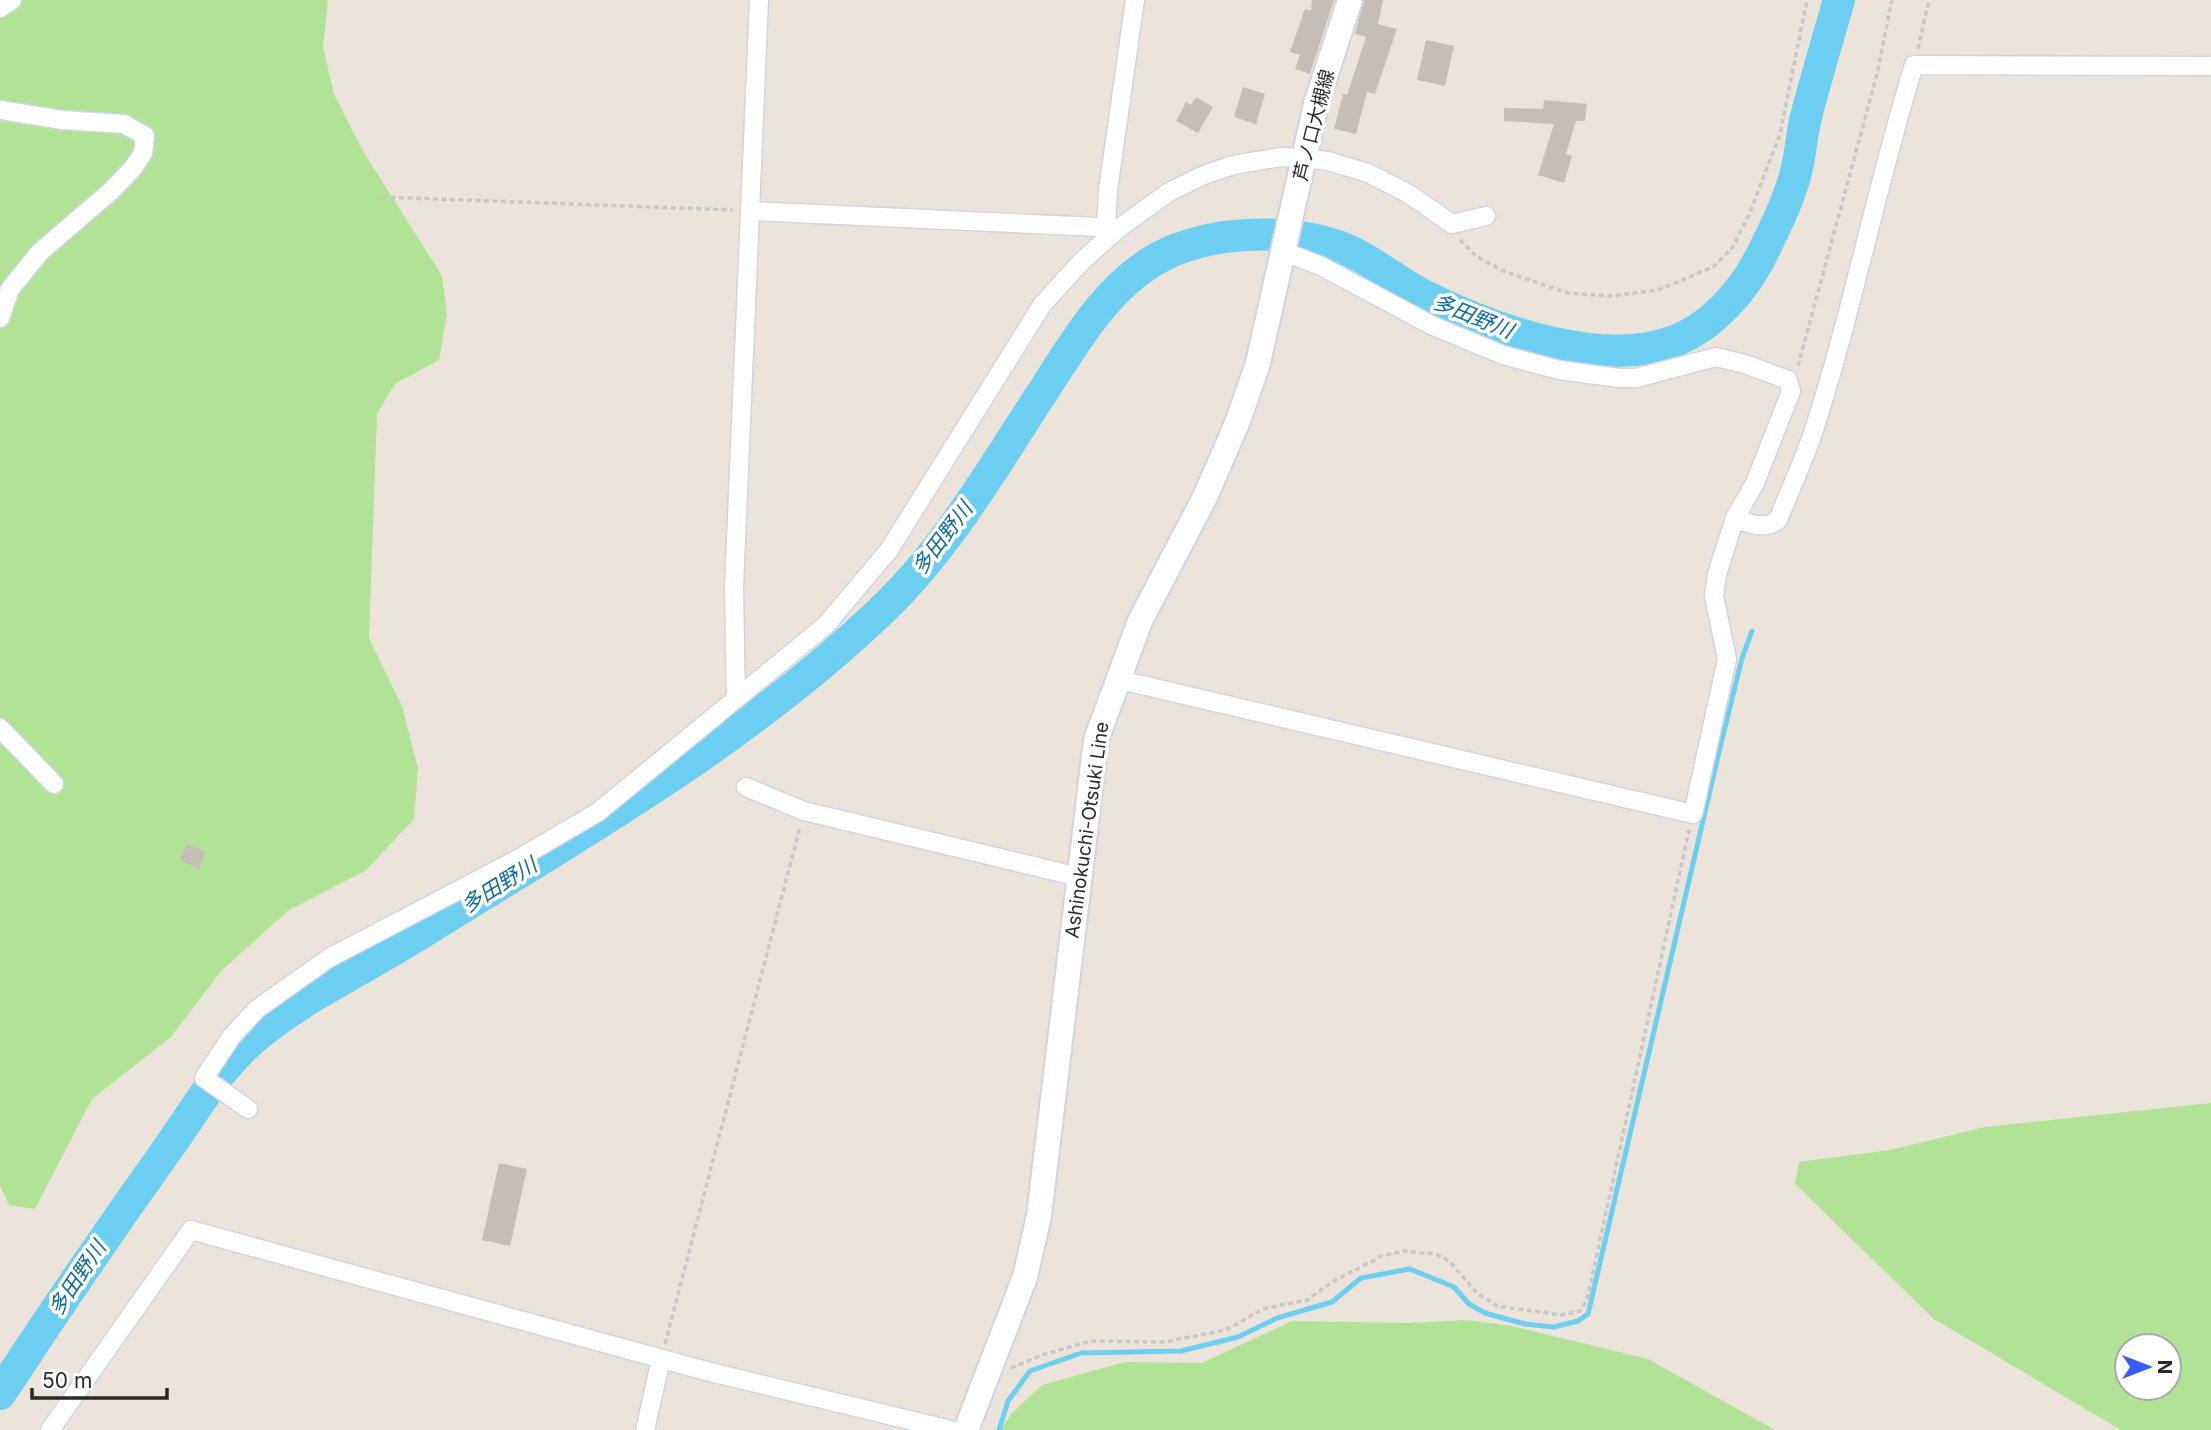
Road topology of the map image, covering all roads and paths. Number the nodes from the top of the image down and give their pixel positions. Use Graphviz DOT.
graph roads {
  1 [pos="12,0"];
  2 [pos="759,0"];
  3 [pos="1135,0"];
  4 [pos="1350,0"];
  5 [pos="1808,0"];
  6 [pos="1892,0"];
  7 [pos="1929,0"];
  8 [pos="0,8"];
  9 [pos="1914,65"];
  10 [pos="2211,66"];
  11 [pos="0,110"];
  12 [pos="1304,158"];
  13 [pos="382,197"];
  14 [pos="751,211"];
  15 [pos="1486,216"];
  16 [pos="1456,224"];
  17 [pos="1113,227"];
  18 [pos="1285,253"];
  19 [pos="0,318"];
  20 [pos="1791,391"];
  21 [pos="1735,518"];
  22 [pos="1116,679"];
  23 [pos="737,699"];
  24 [pos="0,729"];
  25 [pos="54,784"];
  26 [pos="746,786"];
  27 [pos="804,811"];
  28 [pos="1693,814"];
  29 [pos="1079,877"];
  30 [pos="248,1108"];
  31 [pos="661,1359"];
  32 [pos="990,1370"];
  33 [pos="51,1430"];
  34 [pos="645,1430"];
  35 [pos="951,1430"];
  36 [pos="966,1430"];
  1 -- 8 [label="street"];
  2 -- 14 [label="street"];
  3 -- 17 [label="street"];
  4 -- 12 [label="main road, 芦ノ口大槻線"];
  5 -- 16 [label="path"];
  6 -- 20 [label="path"];
  7 -- 9 [label="path"];
  9 -- 10 [label="street"];
  9 -- 21 [label="street"];
  11 -- 19 [label="street"];
  12 -- 16 [label="street"];
  12 -- 17 [label="street"];
  12 -- 18 [label="main road, 芦ノ口大槻線"];
  13 -- 14 [label="path"];
  14 -- 17 [label="street"];
  14 -- 23 [label="street"];
  15 -- 16 [label="street"];
  17 -- 23 [label="street"];
  18 -- 20 [label="street"];
  18 -- 22 [label="main road, Ashinokuchi-Otsuki Line"];
  20 -- 21 [label="street"];
  21 -- 28 [label="street"];
  22 -- 28 [label="street"];
  22 -- 29 [label="main road, Ashinokuchi-Otsuki Line"];
  23 -- 30 [label="street"];
  24 -- 25 [label="street"];
  26 -- 27 [label="street"];
  27 -- 29 [label="street"];
  27 -- 31 [label="path"];
  28 -- 32 [label="path"];
  29 -- 32 [label="main road, Ashinokuchi-Otsuki Line"];
  31 -- 33 [label="street"];
  31 -- 34 [label="street"];
  31 -- 35 [label="street"];
  32 -- 36 [label="main road, Ashinokuchi-Otsuki Line"];
}
